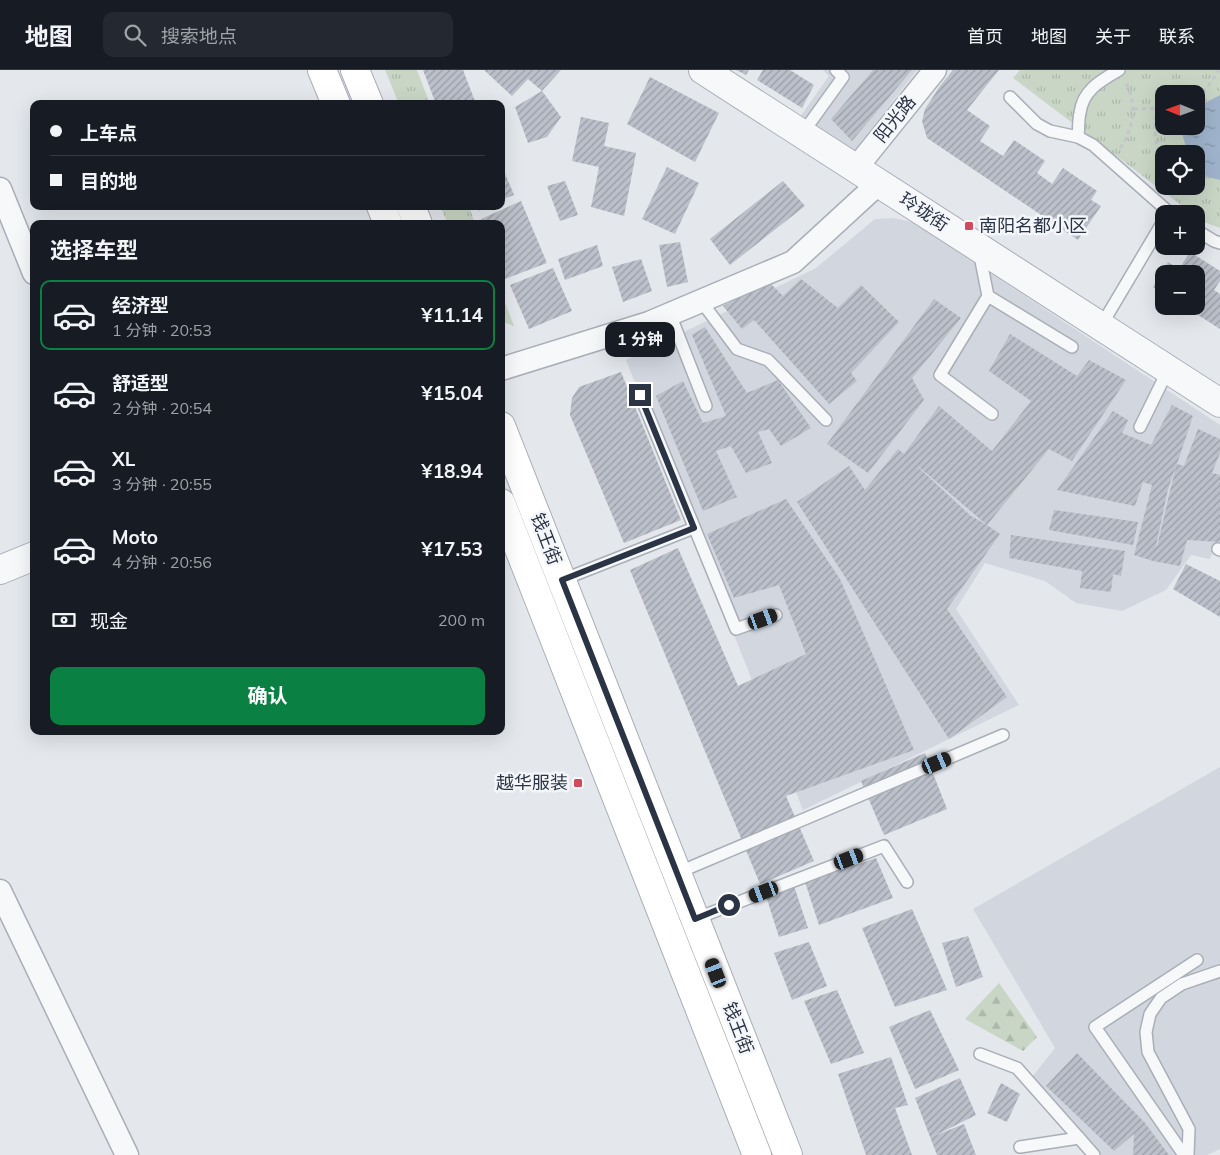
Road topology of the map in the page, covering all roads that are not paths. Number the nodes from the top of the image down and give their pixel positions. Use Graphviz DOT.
graph roads {
  1 [pos="322,70"];
  2 [pos="354,70"];
  3 [pos="703,70"];
  4 [pos="836,70"];
  5 [pos="935,70"];
  6 [pos="1119,70"];
  7 [pos="1010,97"];
  8 [pos="334,100"];
  9 [pos="366,100"];
  10 [pos="802,134"];
  11 [pos="1078,137"];
  12 [pos="856,168"];
  13 [pos="879,183"];
  14 [pos="0,188"];
  15 [pos="1158,205"];
  16 [pos="1205,236"];
  17 [pos="1155,237"];
  18 [pos="1220,243"];
  19 [pos="979,248"];
  20 [pos="30,263"];
  21 [pos="988,296"];
  22 [pos="701,301"];
  23 [pos="670,314"];
  24 [pos="1101,326"];
  25 [pos="1072,347"];
  26 [pos="505,368"];
  27 [pos="1168,370"];
  28 [pos="640,395"];
  29 [pos="1220,403"];
  30 [pos="706,406"];
  31 [pos="992,414"];
  32 [pos="826,420"];
  33 [pos="1140,427"];
  34 [pos="505,436"];
  35 [pos="505,513"];
  36 [pos="694,528"];
  37 [pos="30,558"];
  38 [pos="0,570"];
  39 [pos="562,580"];
  40 [pos="776,615"];
  41 [pos="1003,735"];
  42 [pos="677,873"];
  43 [pos="907,882"];
  44 [pos="0,891"];
  45 [pos="695,919"];
  46 [pos="1197,960"];
  47 [pos="1220,972"];
  48 [pos="980,1054"];
  49 [pos="1080,1138"];
  50 [pos="1020,1147"];
  51 [pos="127,1155"];
  52 [pos="757,1155"];
  53 [pos="788,1155"];
  54 [pos="1094,1155"];
  55 [pos="1186,1155"];
  1 -- 8 [label="main road"];
  2 -- 9 [label="main road"];
  3 -- 10 [label="street, 玲珑街"];
  4 -- 10 [label="lane"];
  5 -- 12 [label="street, 阳光路"];
  6 -- 11 [label="lane"];
  7 -- 11 [label="lane"];
  10 -- 12 [label="street, 玲珑街"];
  11 -- 15 [label="lane"];
  12 -- 13 [label="street, 玲珑街"];
  13 -- 19 [label="street, 玲珑街"];
  13 -- 22 [label="street"];
  14 -- 20 [label="street"];
  16 -- 18 [label="lane"];
  17 -- 24 [label="lane"];
  19 -- 21 [label="lane"];
  19 -- 24 [label="street, 玲珑街"];
  21 -- 25 [label="lane"];
  21 -- 31 [label="lane"];
  22 -- 23 [label="street"];
  22 -- 32 [label="lane"];
  23 -- 26 [label="street"];
  23 -- 30 [label="lane"];
  24 -- 27 [label="street, 玲珑街"];
  27 -- 29 [label="street, 玲珑街"];
  27 -- 33 [label="lane"];
  28 -- 36 [label="lane"];
  34 -- 39 [label="main road, 钱王街"];
  35 -- 52 [label="main road, 钱王街"];
  36 -- 39 [label="lane"];
  36 -- 40 [label="lane"];
  37 -- 38 [label="street"];
  39 -- 42 [label="main road, 钱王街"];
  41 -- 42 [label="lane"];
  42 -- 45 [label="main road, 钱王街"];
  43 -- 45 [label="lane"];
  44 -- 51 [label="street"];
  45 -- 53 [label="main road, 钱王街"];
  46 -- 55 [label="lane"];
  47 -- 55 [label="lane"];
  48 -- 49 [label="lane"];
  49 -- 50 [label="lane"];
  49 -- 54 [label="lane"];
}
